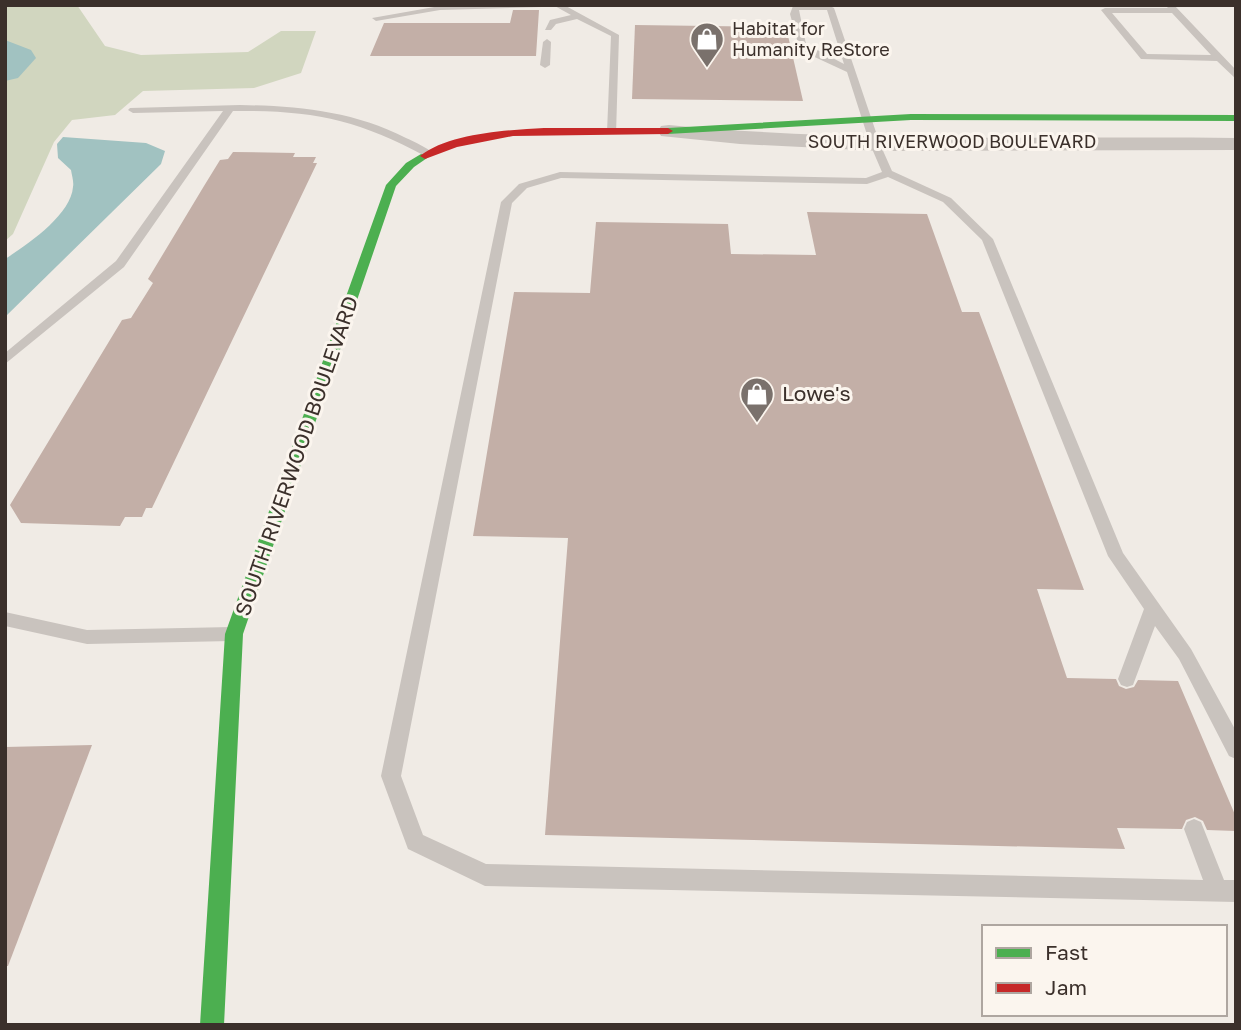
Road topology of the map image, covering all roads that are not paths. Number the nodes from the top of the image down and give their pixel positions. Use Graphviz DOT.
graph roads {
  1 [pos="542,5"];
  2 [pos="557,5"];
  3 [pos="1172,8"];
  4 [pos="578,16"];
  5 [pos="376,18"];
  6 [pos="548,28"];
  7 [pos="547,42"];
  8 [pos="1218,58"];
  9 [pos="545,65"];
  10 [pos="850,70"];
  11 [pos="1236,76"];
  12 [pos="229,109"];
  13 [pos="133,110"];
  14 [pos="1236,118"];
  15 [pos="867,119"];
  16 [pos="669,131"];
  17 [pos="612,132"];
  18 [pos="875,144"];
  19 [pos="1236,144"];
  20 [pos="429,154"];
  21 [pos="888,173"];
  22 [pos="5,360"];
  23 [pos="1153,608"];
  24 [pos="5,619"];
  25 [pos="234,634"];
  26 [pos="1127,679"];
  27 [pos="1236,750"];
  28 [pos="1194,829"];
  29 [pos="1226,890"];
  30 [pos="212,1025"];
  1 -- 5 [label="lane"];
  2 -- 4 [label="lane"];
  3 -- 8 [label="lane"];
  3 -- 8 [label="lane"];
  4 -- 6 [label="lane"];
  4 -- 17 [label="lane"];
  7 -- 9 [label="lane"];
  8 -- 11 [label="lane"];
  10 -- 10 [label="lane"];
  10 -- 15 [label="lane"];
  12 -- 13 [label="lane"];
  12 -- 20 [label="lane"];
  12 -- 22 [label="lane"];
  14 -- 15 [label="street, SOUTH RIVERWOOD BOULEVARD"];
  15 -- 16 [label="street, SOUTH RIVERWOOD BOULEVARD"];
  15 -- 18 [label="lane"];
  16 -- 17 [label="street, SOUTH RIVERWOOD BOULEVARD"];
  16 -- 18 [label="street, SOUTH RIVERWOOD BOULEVARD"];
  17 -- 20 [label="street, SOUTH RIVERWOOD BOULEVARD"];
  18 -- 19 [label="street, SOUTH RIVERWOOD BOULEVARD"];
  18 -- 21 [label="lane"];
  20 -- 25 [label="street, SOUTH RIVERWOOD BOULEVARD"];
  21 -- 23 [label="lane"];
  21 -- 29 [label="lane"];
  23 -- 26 [label="lane"];
  23 -- 27 [label="lane"];
  24 -- 25 [label="lane"];
  25 -- 30 [label="street, SOUTH RIVERWOOD BOULEVARD"];
  28 -- 29 [label="lane"];
}
